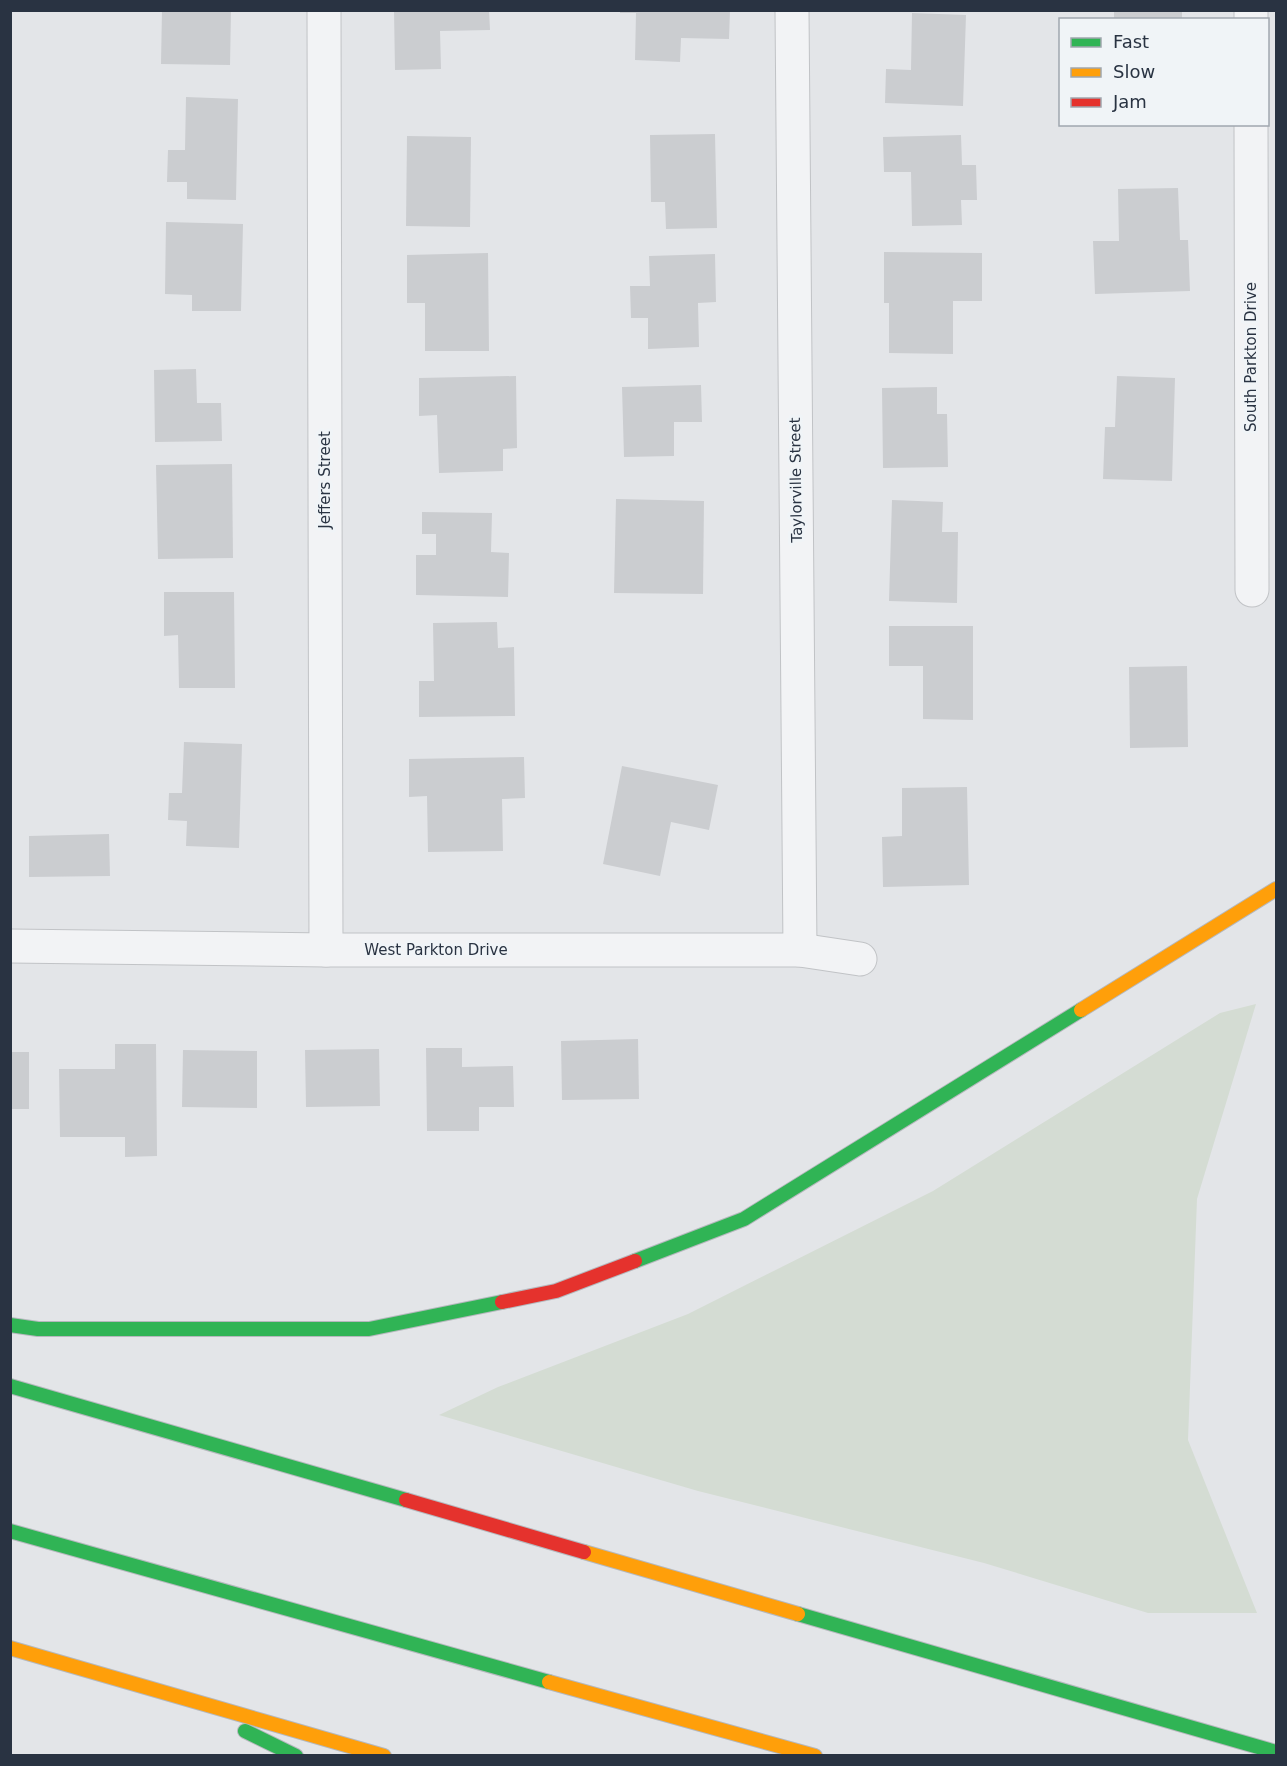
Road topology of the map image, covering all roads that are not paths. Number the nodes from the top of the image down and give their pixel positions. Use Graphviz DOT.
graph roads {
  1 [pos="324,10"];
  2 [pos="792,10"];
  3 [pos="1251,126"];
  4 [pos="1252,590"];
  5 [pos="1276,889"];
  6 [pos="10,946"];
  7 [pos="326,950"];
  8 [pos="800,950"];
  9 [pos="860,959"];
  10 [pos="10,1325"];
  11 [pos="10,1386"];
  12 [pos="10,1531"];
  13 [pos="10,1648"];
  14 [pos="160,1689"];
  15 [pos="1276,1752"];
  16 [pos="296,1755"];
  17 [pos="384,1755"];
  18 [pos="815,1755"];
  1 -- 7 [label="street, Jeffers Street"];
  2 -- 8 [label="street, Taylorville Street"];
  3 -- 4 [label="street, South Parkton Drive"];
  5 -- 10 [label="highway"];
  6 -- 7 [label="street, West Parkton Drive"];
  7 -- 8 [label="street, West Parkton Drive"];
  8 -- 9 [label="street, West Parkton Drive"];
  11 -- 15 [label="highway"];
  12 -- 18 [label="highway"];
  13 -- 14 [label="highway"];
  14 -- 16 [label="highway"];
  14 -- 17 [label="highway"];
}
